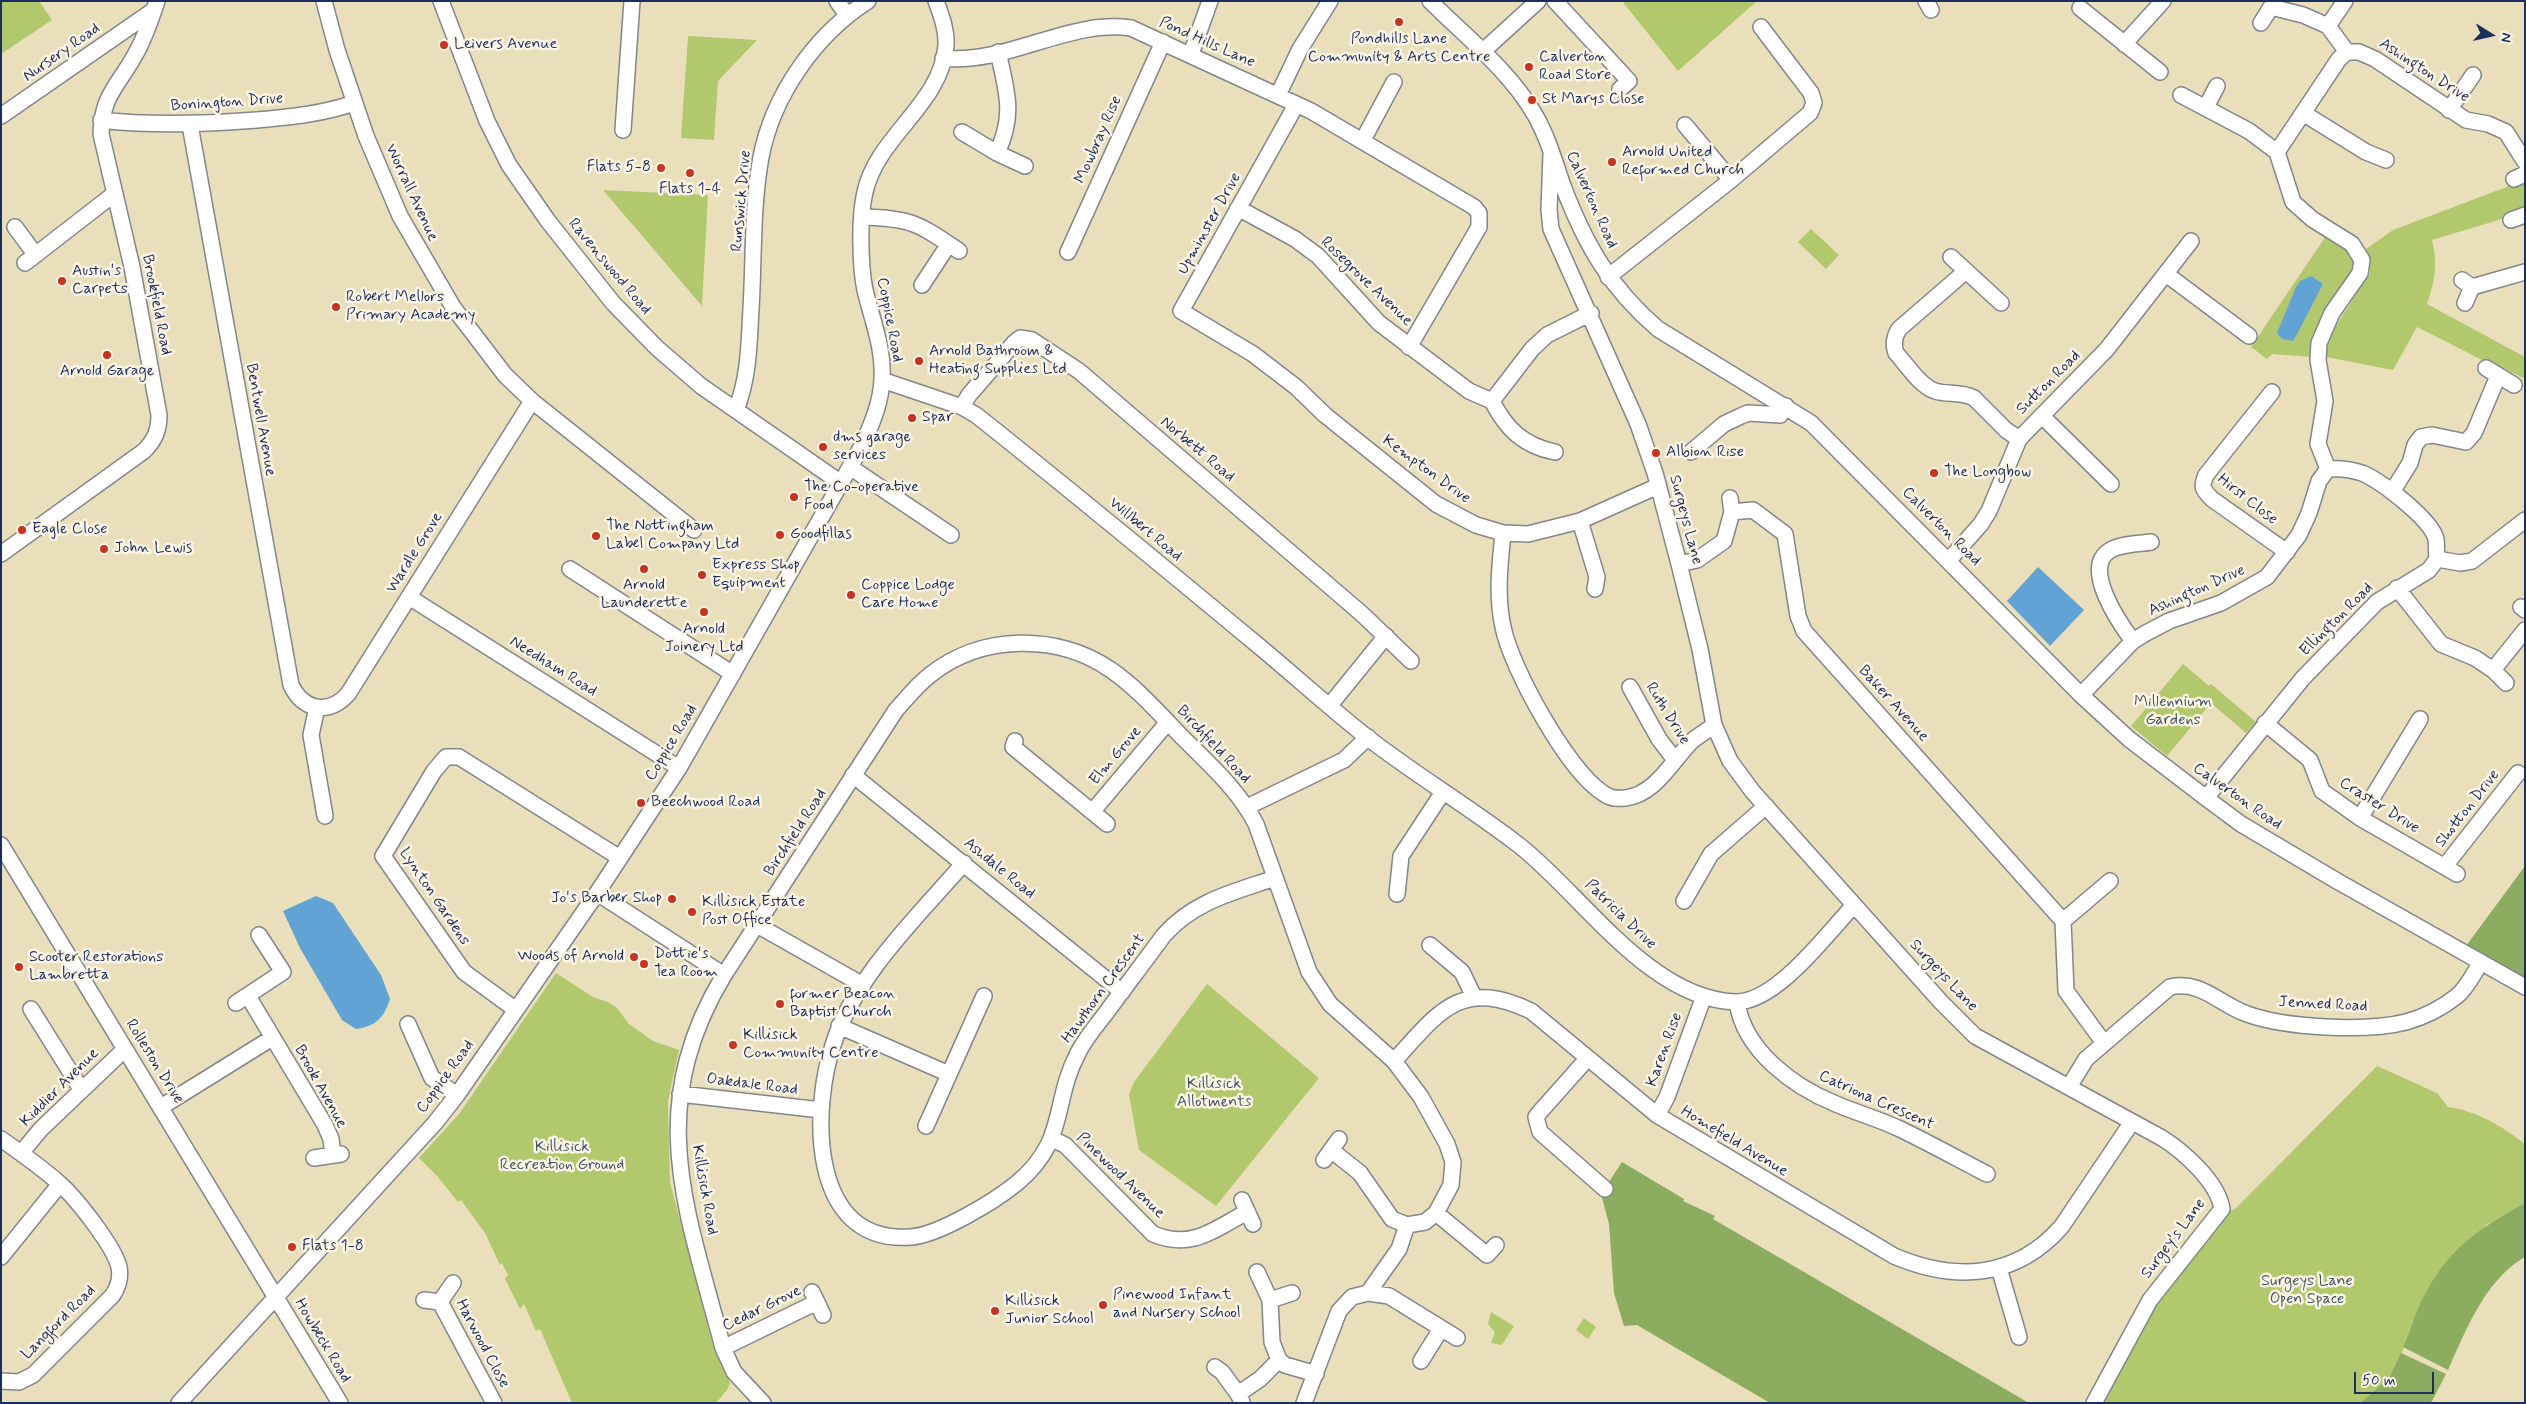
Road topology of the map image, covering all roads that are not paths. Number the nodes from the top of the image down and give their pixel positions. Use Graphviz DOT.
graph roads {
  1 [pos="324,1"];
  2 [pos="441,1"];
  3 [pos="632,1"];
  4 [pos="837,1"];
  5 [pos="868,1"];
  6 [pos="936,1"];
  7 [pos="1210,1"];
  8 [pos="1330,1"];
  9 [pos="1430,1"];
  10 [pos="1538,1"];
  11 [pos="1555,1"];
  12 [pos="2163,1"];
  13 [pos="2345,1"];
  14 [pos="2270,4"];
  15 [pos="156,6"];
  16 [pos="2087,9"];
  17 [pos="847,15"];
  18 [pos="2261,23"];
  19 [pos="2328,26"];
  20 [pos="1761,27"];
  21 [pos="117,36"];
  22 [pos="1163,42"];
  23 [pos="2124,44"];
  24 [pos="998,52"];
  25 [pos="1482,52"];
  26 [pos="2347,52"];
  27 [pos="136,54"];
  28 [pos="1191,54"];
  29 [pos="944,58"];
  30 [pos="2160,67"];
  31 [pos="2473,75"];
  32 [pos="1394,82"];
  33 [pos="2218,86"];
  34 [pos="1620,89"];
  35 [pos="1278,95"];
  36 [pos="2181,95"];
  37 [pos="354,103"];
  38 [pos="1296,104"];
  39 [pos="2206,107"];
  40 [pos="2450,110"];
  41 [pos="2303,113"];
  42 [pos="1,116"];
  43 [pos="101,120"];
  44 [pos="190,125"];
  45 [pos="1685,125"];
  46 [pos="623,130"];
  47 [pos="962,132"];
  48 [pos="1363,140"];
  49 [pos="2277,152"];
  50 [pos="997,153"];
  51 [pos="1551,154"];
  52 [pos="2386,160"];
  53 [pos="2525,162"];
  54 [pos="1025,166"];
  55 [pos="1731,180"];
  56 [pos="114,194"];
  57 [pos="1571,206"];
  58 [pos="1238,208"];
  59 [pos="1549,210"];
  60 [pos="862,217"];
  61 [pos="15,227"];
  62 [pos="2191,241"];
  63 [pos="1557,243"];
  64 [pos="1068,252"];
  65 [pos="1951,257"];
  66 [pos="1966,271"];
  67 [pos="2525,272"];
  68 [pos="2166,274"];
  69 [pos="1608,277"];
  70 [pos="928,282"];
  71 [pos="2465,302"];
  72 [pos="2001,303"];
  73 [pos="1590,313"];
  74 [pos="2249,336"];
  75 [pos="1230,340"];
  76 [pos="1409,347"];
  77 [pos="882,380"];
  78 [pos="2514,385"];
  79 [pos="2265,396"];
  80 [pos="532,401"];
  81 [pos="1492,401"];
  82 [pos="1786,406"];
  83 [pos="962,407"];
  84 [pos="736,410"];
  85 [pos="2042,416"];
  86 [pos="2019,439"];
  87 [pos="1555,452"];
  88 [pos="1692,452"];
  89 [pos="850,467"];
  90 [pos="2328,469"];
  91 [pos="841,483"];
  92 [pos="2111,484"];
  93 [pos="1658,486"];
  94 [pos="2392,492"];
  95 [pos="2525,520"];
  96 [pos="1580,521"];
  97 [pos="694,530"];
  98 [pos="1503,533"];
  99 [pos="950,535"];
  100 [pos="2145,548"];
  101 [pos="2287,552"];
  102 [pos="1,554"];
  103 [pos="2437,558"];
  104 [pos="1949,560"];
  105 [pos="1679,564"];
  106 [pos="570,569"];
  107 [pos="2397,588"];
  108 [pos="1595,589"];
  109 [pos="409,597"];
  110 [pos="2525,630"];
  111 [pos="1386,636"];
  112 [pos="2133,641"];
  113 [pos="1411,661"];
  114 [pos="2493,670"];
  115 [pos="734,674"];
  116 [pos="2506,684"];
  117 [pos="1630,687"];
  118 [pos="2081,695"];
  119 [pos="1330,705"];
  120 [pos="317,707"];
  121 [pos="2420,719"];
  122 [pos="1168,722"];
  123 [pos="2265,724"];
  124 [pos="1714,725"];
  125 [pos="1368,737"];
  126 [pos="1015,741"];
  127 [pos="1675,760"];
  128 [pos="678,768"];
  129 [pos="2518,773"];
  130 [pos="853,775"];
  131 [pos="1442,792"];
  132 [pos="2206,798"];
  133 [pos="1766,806"];
  134 [pos="1247,807"];
  135 [pos="1092,812"];
  136 [pos="325,816"];
  137 [pos="2360,818"];
  138 [pos="1107,824"];
  139 [pos="1,845"];
  140 [pos="620,858"];
  141 [pos="964,863"];
  142 [pos="2451,870"];
  143 [pos="1275,878"];
  144 [pos="2110,881"];
  145 [pos="597,893"];
  146 [pos="1398,894"];
  147 [pos="1684,901"];
  148 [pos="1854,905"];
  149 [pos="2063,921"];
  150 [pos="757,925"];
  151 [pos="259,935"];
  152 [pos="1430,944"];
  153 [pos="2482,962"];
  154 [pos="724,975"];
  155 [pos="863,985"];
  156 [pos="2525,987"];
  157 [pos="1122,992"];
  158 [pos="984,996"];
  159 [pos="1704,996"];
  160 [pos="1474,998"];
  161 [pos="1737,1002"];
  162 [pos="31,1009"];
  163 [pos="516,1010"];
  164 [pos="408,1024"];
  165 [pos="840,1026"];
  166 [pos="272,1038"];
  167 [pos="2104,1043"];
  168 [pos="125,1049"];
  169 [pos="1587,1059"];
  170 [pos="1394,1062"];
  171 [pos="950,1074"];
  172 [pos="2069,1087"];
  173 [pos="81,1089"];
  174 [pos="680,1094"];
  175 [pos="457,1095"];
  176 [pos="161,1107"];
  177 [pos="821,1110"];
  178 [pos="1656,1115"];
  179 [pos="2132,1122"];
  180 [pos="926,1126"];
  181 [pos="1,1139"];
  182 [pos="1052,1139"];
  183 [pos="1331,1150"];
  184 [pos="21,1154"];
  185 [pos="314,1158"];
  186 [pos="1987,1174"];
  187 [pos="60,1184"];
  188 [pos="1605,1189"];
  189 [pos="1247,1212"];
  190 [pos="1436,1212"];
  191 [pos="1407,1225"];
  192 [pos="1492,1254"];
  193 [pos="1,1257"];
  194 [pos="1999,1268"];
  195 [pos="1257,1272"];
  196 [pos="453,1283"];
  197 [pos="1292,1293"];
  198 [pos="1368,1293"];
  199 [pos="276,1297"];
  200 [pos="1270,1300"];
  201 [pos="817,1303"];
  202 [pos="1441,1329"];
  203 [pos="2014,1332"];
  204 [pos="1457,1338"];
  205 [pos="723,1348"];
  206 [pos="1279,1360"];
  207 [pos="1421,1361"];
  208 [pos="1215,1367"];
  209 [pos="1316,1374"];
  210 [pos="1,1381"];
  211 [pos="1240,1398"];
  212 [pos="179,1403"];
  213 [pos="340,1403"];
  214 [pos="494,1403"];
  215 [pos="763,1403"];
  216 [pos="1304,1403"];
  217 [pos="2094,1403"];
  1 -- 37 [label="street, Worrall Avenue"];
  2 -- 84 [label="street, Ravenswood Road"];
  3 -- 46 [label="street"];
  4 -- 17 [label="street"];
  5 -- 17 [label="street, Runswick Drive"];
  6 -- 29 [label="street, Coppice Road"];
  7 -- 28 [label="street"];
  8 -- 35 [label="street"];
  9 -- 25 [label="street, Calverton Road"];
  10 -- 25 [label="street"];
  11 -- 34 [label="street"];
  12 -- 23 [label="street"];
  13 -- 19 [label="street"];
  14 -- 18 [label="street"];
  14 -- 19 [label="street"];
  15 -- 21 [label="street, Nursery Road"];
  15 -- 27 [label="street, Brookfield Road"];
  16 -- 23 [label="street"];
  17 -- 84 [label="street, Runswick Drive"];
  19 -- 26 [label="street"];
  20 -- 55 [label="street"];
  21 -- 27 [label="street, Nursery Road"];
  21 -- 42 [label="street, Nursery Road"];
  22 -- 24 [label="street, Pond Hills Lane"];
  22 -- 28 [label="street, Pond Hills Lane"];
  22 -- 64 [label="street, Mowbray Rise"];
  23 -- 30 [label="street"];
  24 -- 29 [label="street, Pond Hills Lane"];
  24 -- 50 [label="street"];
  25 -- 51 [label="street, Calverton Road"];
  26 -- 40 [label="street, Ashington Drive"];
  26 -- 41 [label="street"];
  27 -- 43 [label="street, Brookfield Road"];
  28 -- 35 [label="street, Pond Hills Lane"];
  29 -- 60 [label="street, Coppice Road"];
  31 -- 40 [label="street"];
  32 -- 48 [label="street"];
  33 -- 39 [label="street"];
  35 -- 38 [label="street, Pond Hills Lane"];
  36 -- 39 [label="street"];
  37 -- 44 [label="street, Bonington Drive"];
  37 -- 80 [label="street, Worrall Avenue"];
  38 -- 48 [label="street, Pond Hills Lane"];
  38 -- 58 [label="street, Upminster Drive"];
  39 -- 49 [label="street"];
  40 -- 53 [label="street, Ashington Drive"];
  41 -- 49 [label="street"];
  41 -- 52 [label="street"];
  43 -- 44 [label="street, Bonington Drive"];
  43 -- 56 [label="street, Brookfield Road"];
  44 -- 120 [label="street, Bentwell Avenue"];
  45 -- 55 [label="street"];
  47 -- 50 [label="street"];
  48 -- 76 [label="street, Pond Hills Lane"];
  49 -- 90 [label="street"];
  50 -- 54 [label="street"];
  51 -- 57 [label="street, Calverton Road"];
  51 -- 59 [label="street"];
  55 -- 69 [label="street"];
  56 -- 61 [label="street"];
  56 -- 102 [label="street, Brookfield Road"];
  57 -- 59 [label="street"];
  57 -- 63 [label="street"];
  57 -- 69 [label="street, Calverton Road"];
  58 -- 75 [label="street, Upminster Drive"];
  58 -- 76 [label="street, Rosegrove Avenue"];
  59 -- 63 [label="street"];
  60 -- 70 [label="street"];
  60 -- 77 [label="street, Coppice Road"];
  62 -- 68 [label="street, Sutton Road"];
  63 -- 73 [label="street, Surgeys Lane"];
  65 -- 66 [label="street"];
  66 -- 72 [label="street"];
  66 -- 86 [label="street"];
  67 -- 71 [label="street"];
  68 -- 74 [label="street"];
  68 -- 85 [label="street, Sutton Road"];
  69 -- 82 [label="street, Calverton Road"];
  73 -- 81 [label="street"];
  73 -- 93 [label="street, Surgeys Lane"];
  75 -- 98 [label="street, Kempton Drive"];
  76 -- 81 [label="street, Rosegrove Avenue"];
  77 -- 83 [label="street, Willbert Road"];
  77 -- 89 [label="street, Coppice Road"];
  78 -- 94 [label="street"];
  79 -- 101 [label="street, Hirst Close"];
  80 -- 97 [label="street, Worrall Avenue"];
  80 -- 109 [label="street, Wardle Grove"];
  81 -- 87 [label="street"];
  82 -- 88 [label="street"];
  82 -- 104 [label="street, Calverton Road"];
  83 -- 111 [label="street, Norbett Road"];
  83 -- 119 [label="street, Willbert Road"];
  84 -- 91 [label="street, Ravenswood Road"];
  85 -- 86 [label="street, Sutton Road"];
  85 -- 92 [label="street"];
  86 -- 104 [label="street, Sutton Road"];
  89 -- 91 [label="street, Coppice Road"];
  89 -- 99 [label="street"];
  90 -- 94 [label="street"];
  90 -- 101 [label="street, Ashington Drive"];
  91 -- 115 [label="street, Coppice Road"];
  93 -- 96 [label="street, Kempton Drive"];
  93 -- 105 [label="street, Surgeys Lane"];
  94 -- 103 [label="street"];
  95 -- 103 [label="street"];
  96 -- 98 [label="street, Kempton Drive"];
  96 -- 108 [label="street"];
  98 -- 127 [label="street"];
  100 -- 112 [label="street"];
  101 -- 112 [label="street, Ashington Drive"];
  103 -- 107 [label="street, Ellington Road"];
  104 -- 118 [label="street, Calverton Road"];
  105 -- 124 [label="street, Surgeys Lane"];
  105 -- 149 [label="street, Baker Avenue"];
  106 -- 115 [label="street"];
  107 -- 114 [label="street"];
  107 -- 123 [label="street, Ellington Road"];
  109 -- 120 [label="street, Wardle Grove"];
  109 -- 128 [label="street, Needham Road"];
  110 -- 114 [label="street"];
  111 -- 113 [label="street, Norbett Road"];
  111 -- 119 [label="street"];
  112 -- 118 [label="street, Ashington Drive"];
  114 -- 116 [label="street"];
  115 -- 128 [label="street, Coppice Road"];
  117 -- 127 [label="street, Ruth Drive"];
  118 -- 132 [label="street, Calverton Road"];
  119 -- 125 [label="street, Willbert Road"];
  120 -- 136 [label="street"];
  121 -- 137 [label="street"];
  122 -- 130 [label="street, Birchfield Road"];
  122 -- 134 [label="street, Birchfield Road"];
  122 -- 135 [label="street, Elm Grove"];
  123 -- 132 [label="street, Ellington Road"];
  123 -- 137 [label="street, Craster Drive"];
  124 -- 127 [label="street"];
  124 -- 133 [label="street, Surgeys Lane"];
  125 -- 131 [label="street, Patricia Drive"];
  125 -- 134 [label="street"];
  126 -- 135 [label="street, Elm Grove"];
  128 -- 140 [label="street, Coppice Road"];
  129 -- 142 [label="street, Shotton Drive"];
  130 -- 141 [label="street, Ashdale Road"];
  130 -- 150 [label="street, Birchfield Road"];
  131 -- 146 [label="street"];
  131 -- 159 [label="street, Patricia Drive"];
  132 -- 153 [label="street, Calverton Road"];
  133 -- 147 [label="street"];
  133 -- 148 [label="street, Surgeys Lane"];
  134 -- 143 [label="street, Birchfield Road"];
  135 -- 138 [label="street, Elm Grove"];
  137 -- 142 [label="street, Craster Drive"];
  139 -- 168 [label="street, Rolleston Drive"];
  140 -- 145 [label="street, Coppice Road"];
  140 -- 163 [label="street, Lynton Gardens"];
  141 -- 155 [label="street, Hawthorn Crescent"];
  141 -- 157 [label="street, Ashdale Road"];
  143 -- 157 [label="street, Hawthorn Crescent"];
  143 -- 170 [label="street, Birchfield Road"];
  144 -- 149 [label="street"];
  145 -- 154 [label="street"];
  145 -- 163 [label="street, Coppice Road"];
  148 -- 161 [label="street, Patricia Drive"];
  148 -- 172 [label="street, Surgeys Lane"];
  149 -- 167 [label="street"];
  150 -- 154 [label="street, Birchfield Road"];
  150 -- 155 [label="street"];
  151 -- 166 [label="street, Brook Avenue"];
  152 -- 160 [label="street"];
  153 -- 156 [label="street, Calverton Road"];
  153 -- 167 [label="street, Jenned Road"];
  154 -- 174 [label="street, Killisick Road"];
  155 -- 165 [label="street, Hawthorn Crescent"];
  157 -- 182 [label="street, Hawthorn Crescent"];
  158 -- 171 [label="street"];
  159 -- 161 [label="street, Patricia Drive"];
  159 -- 178 [label="street, Karen Rise"];
  160 -- 169 [label="street, Homefield Avenue"];
  160 -- 170 [label="street, Homefield Avenue"];
  161 -- 186 [label="street, Catriona Crescent"];
  162 -- 173 [label="street"];
  163 -- 175 [label="street, Coppice Road"];
  164 -- 175 [label="street"];
  165 -- 171 [label="street"];
  165 -- 177 [label="street, Hawthorn Crescent"];
  166 -- 176 [label="street, Brook Avenue"];
  166 -- 185 [label="street, Brook Avenue"];
  167 -- 172 [label="street, Jenned Road"];
  168 -- 173 [label="street, Kiddier Avenue"];
  168 -- 176 [label="street, Rolleston Drive"];
  169 -- 178 [label="street, Homefield Avenue"];
  169 -- 188 [label="street"];
  170 -- 190 [label="street, Birchfield Road"];
  171 -- 180 [label="street"];
  172 -- 179 [label="street, Surgeys Lane"];
  173 -- 184 [label="street, Kiddier Avenue"];
  174 -- 177 [label="street, Oakdale Road"];
  174 -- 205 [label="street, Killisick Road"];
  175 -- 199 [label="street, Coppice Road"];
  176 -- 199 [label="street, Rolleston Drive"];
  177 -- 182 [label="street, Hawthorn Crescent"];
  178 -- 194 [label="street, Homefield Avenue"];
  179 -- 194 [label="street, Homefield Avenue"];
  179 -- 217 [label="street, Surgey's Lane"];
  181 -- 184 [label="street, Langford Road"];
  182 -- 189 [label="street, Pinewood Avenue"];
  183 -- 191 [label="street"];
  184 -- 187 [label="street, Langford Road"];
  187 -- 193 [label="street"];
  187 -- 210 [label="street, Langford Road"];
  190 -- 191 [label="street"];
  190 -- 192 [label="street"];
  191 -- 198 [label="street"];
  194 -- 203 [label="street"];
  195 -- 200 [label="street"];
  196 -- 214 [label="street, Harwood Close"];
  197 -- 200 [label="street"];
  198 -- 202 [label="street"];
  198 -- 209 [label="street"];
  199 -- 212 [label="street, Coppice Road"];
  199 -- 213 [label="street, Howbeck Road"];
  200 -- 206 [label="street"];
  201 -- 205 [label="street, Cedar Grove"];
  202 -- 204 [label="street"];
  202 -- 207 [label="street"];
  205 -- 215 [label="street, Killisick Road"];
  206 -- 209 [label="street"];
  206 -- 211 [label="street"];
  208 -- 211 [label="street"];
  209 -- 216 [label="street"];
}
